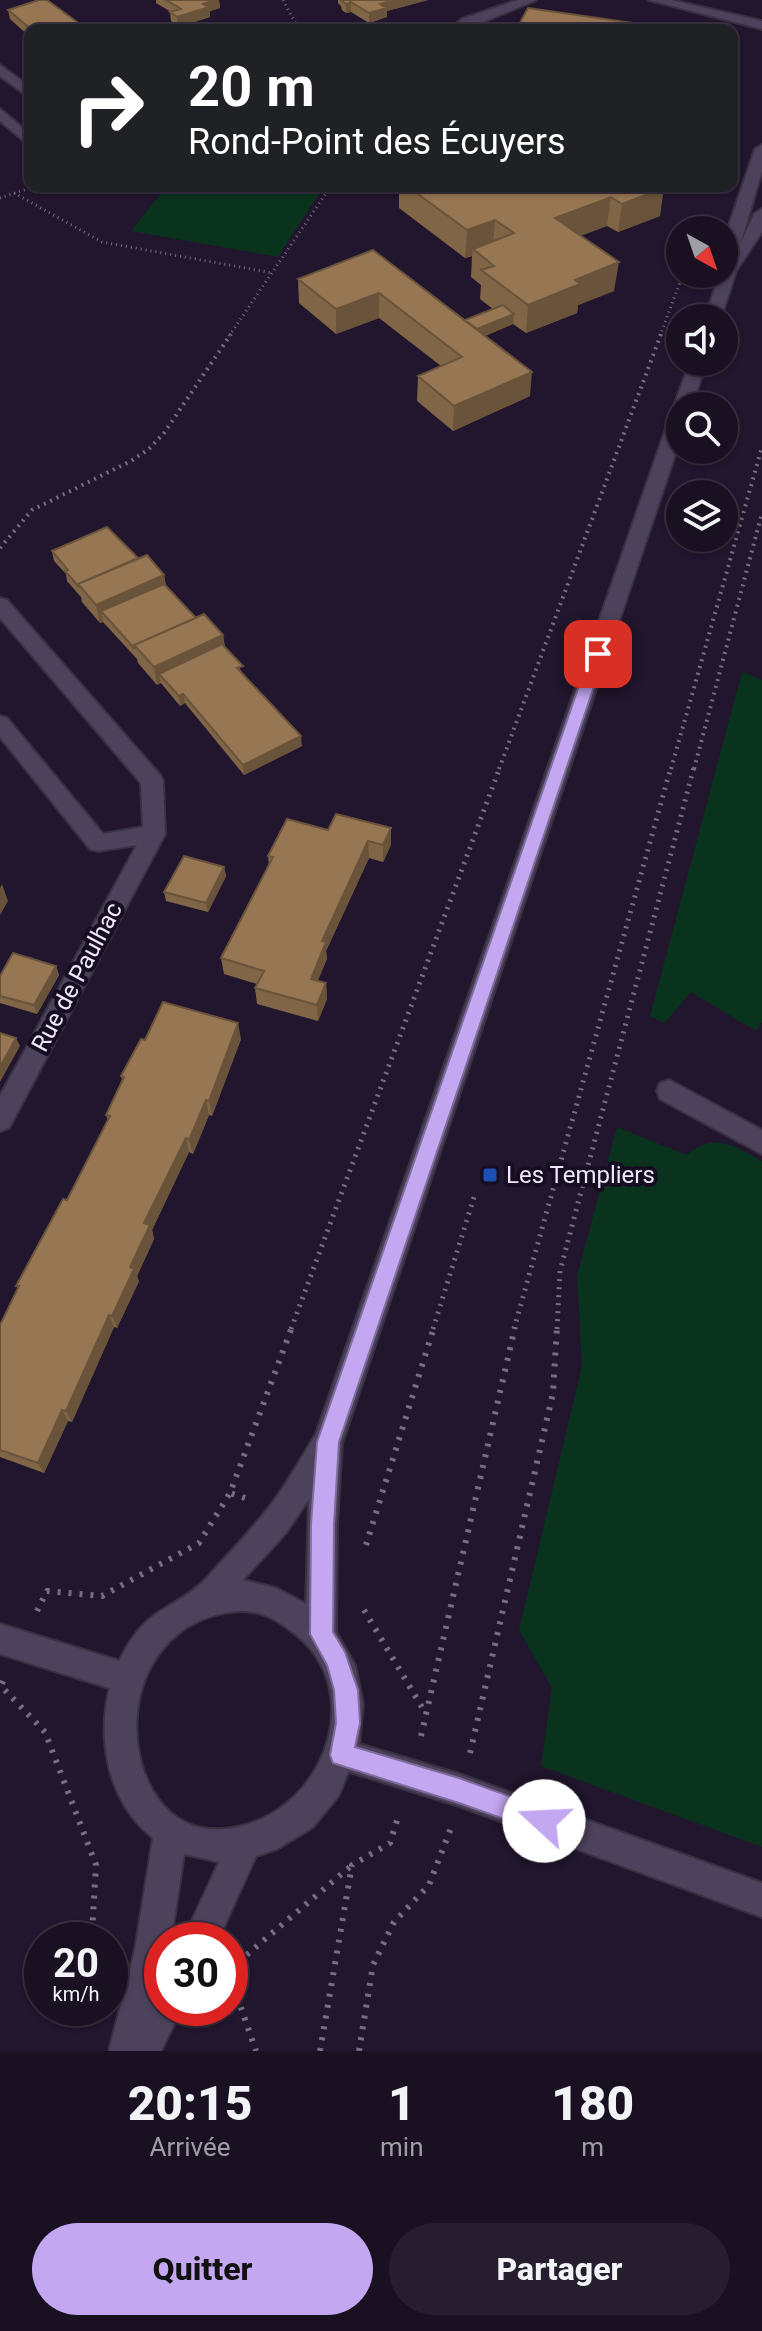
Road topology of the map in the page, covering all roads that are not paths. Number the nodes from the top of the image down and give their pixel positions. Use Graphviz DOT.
graph roads {
  1 [pos="530,0"];
  2 [pos="655,0"];
  3 [pos="762,21"];
  4 [pos="464,24"];
  5 [pos="0,69"];
  6 [pos="24,89"];
  7 [pos="0,113"];
  8 [pos="24,136"];
  9 [pos="762,149"];
  10 [pos="762,214"];
  11 [pos="738,222"];
  12 [pos="738,259"];
  13 [pos="666,455"];
  14 [pos="0,605"];
  15 [pos="0,723"];
  16 [pos="154,834"];
  17 [pos="669,1091"];
  18 [pos="0,1120"];
  19 [pos="762,1143"];
  20 [pos="328,1442"];
  21 [pos="205,1601"];
  22 [pos="321,1634"];
  23 [pos="0,1639"];
  24 [pos="128,1678"];
  25 [pos="342,1755"];
  26 [pos="171,1831"];
  27 [pos="244,1846"];
  28 [pos="762,1900"];
  29 [pos="208,1922"];
  30 [pos="155,2026"];
  31 [pos="127,2051"];
  32 [pos="142,2051"];
  1 -- 4 [label="street"];
  2 -- 3 [label="street"];
  5 -- 6 [label="street"];
  7 -- 8 [label="street"];
  9 -- 11 [label="street"];
  10 -- 12 [label="street"];
  13 -- 20 [label="street"];
  14 -- 16 [label="street"];
  15 -- 16 [label="street"];
  16 -- 18 [label="street, Rue de Paulhac"];
  17 -- 19 [label="street"];
  20 -- 21 [label="street"];
  20 -- 22 [label="street"];
  21 -- 22 [label="street"];
  21 -- 24 [label="street"];
  22 -- 25 [label="street"];
  23 -- 24 [label="street"];
  24 -- 26 [label="street"];
  25 -- 27 [label="street"];
  25 -- 28 [label="street"];
  26 -- 27 [label="street"];
  26 -- 31 [label="street"];
  27 -- 29 [label="street"];
  30 -- 32 [label="street"];
}
